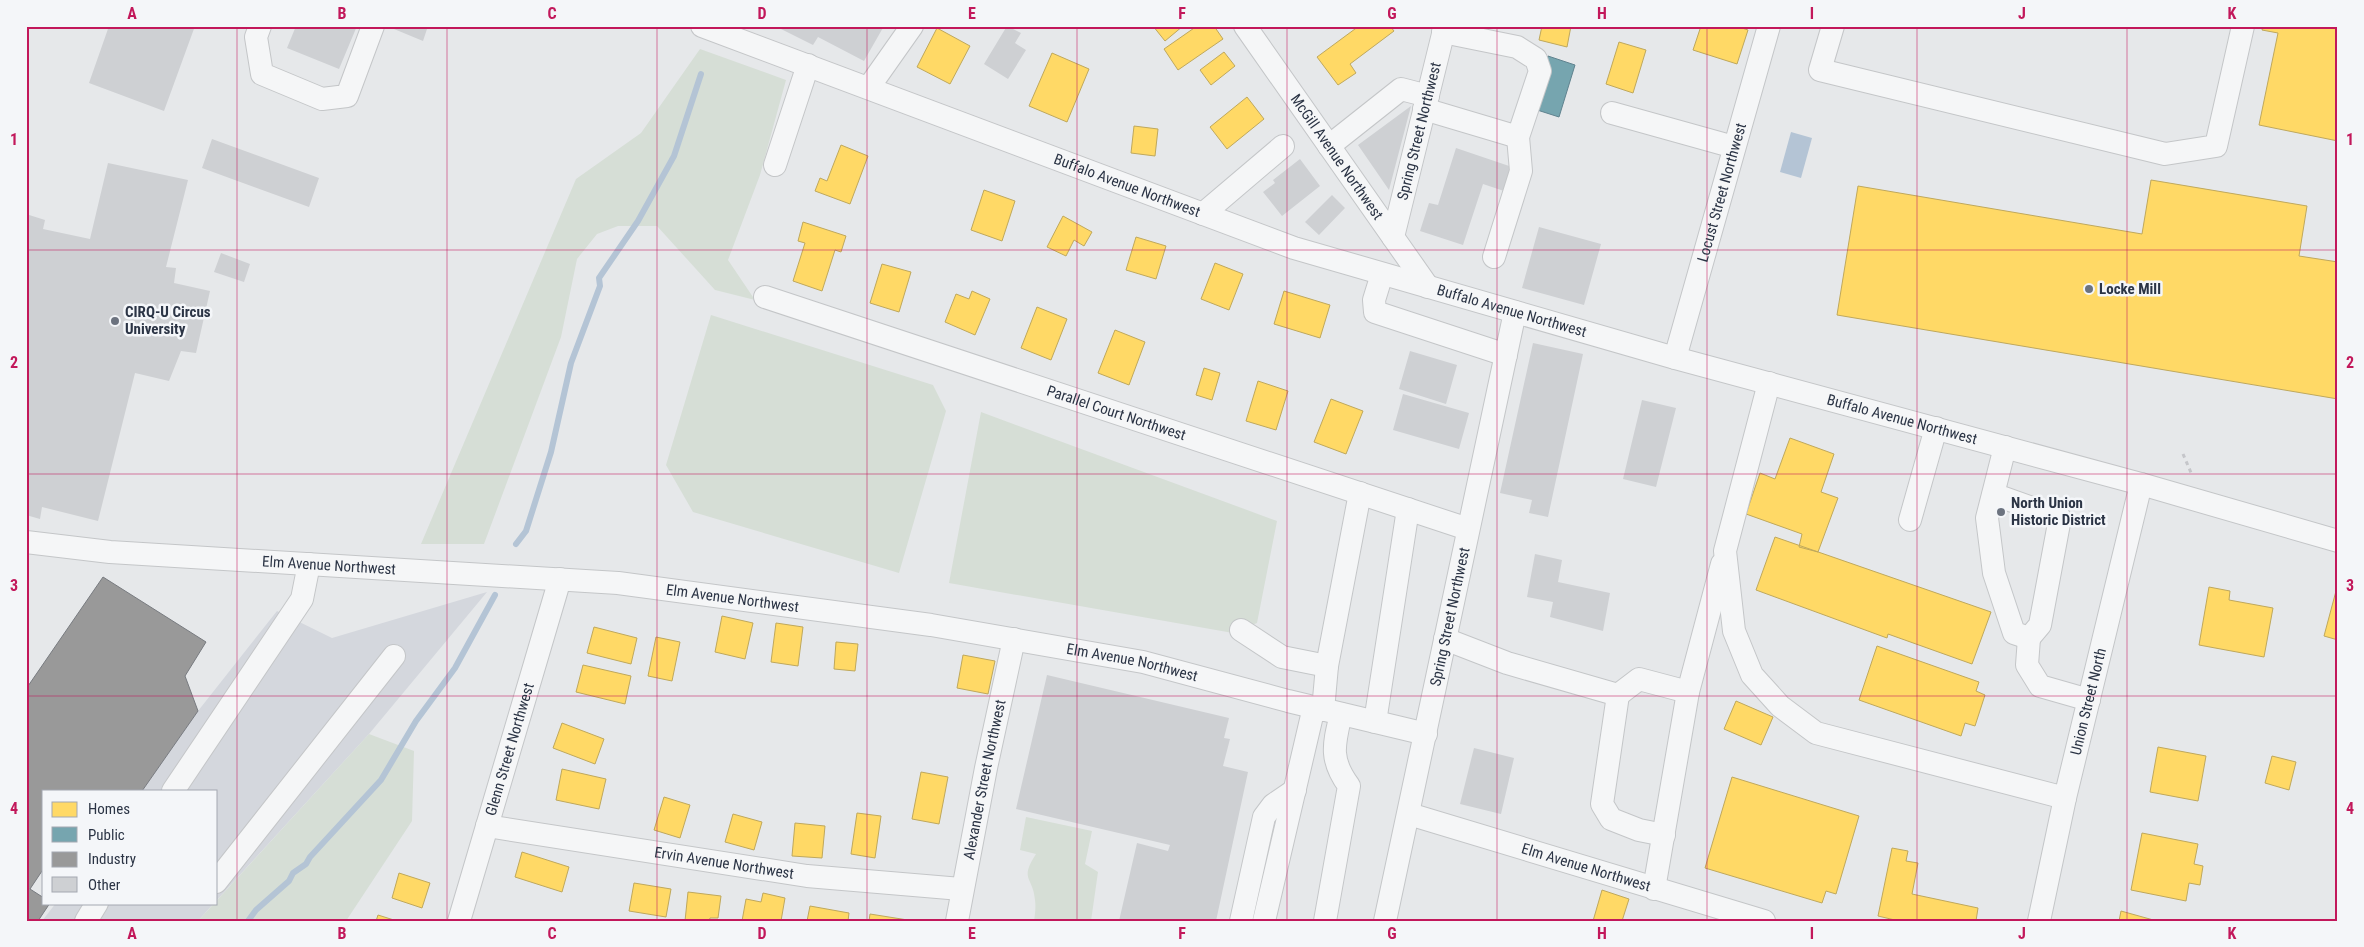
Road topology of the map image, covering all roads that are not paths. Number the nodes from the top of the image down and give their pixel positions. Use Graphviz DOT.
graph roads {
  1 [pos="260,26"];
  2 [pos="373,26"];
  3 [pos="702,26"];
  4 [pos="912,26"];
  5 [pos="1245,26"];
  6 [pos="1769,26"];
  7 [pos="1834,26"];
  8 [pos="2243,26"];
  9 [pos="1444,29"];
  10 [pos="808,65"];
  11 [pos="869,87"];
  12 [pos="1426,103"];
  13 [pos="1612,113"];
  14 [pos="1518,137"];
  15 [pos="1283,146"];
  16 [pos="1329,146"];
  17 [pos="1734,147"];
  18 [pos="775,165"];
  19 [pos="1203,214"];
  20 [pos="1393,238"];
  21 [pos="1494,257"];
  22 [pos="1382,274"];
  23 [pos="1428,287"];
  24 [pos="765,298"];
  25 [pos="1515,312"];
  26 [pos="1506,356"];
  27 [pos="1675,358"];
  28 [pos="1769,383"];
  29 [pos="1936,428"];
  30 [pos="2005,447"];
  31 [pos="2141,484"];
  32 [pos="1360,493"];
  33 [pos="1993,494"];
  34 [pos="1408,509"];
  35 [pos="1910,520"];
  36 [pos="1468,529"];
  37 [pos="26,542"];
  38 [pos="2338,542"];
  39 [pos="1725,551"];
  40 [pos="309,564"];
  41 [pos="560,579"];
  42 [pos="1241,630"];
  43 [pos="2029,638"];
  44 [pos="1014,639"];
  45 [pos="1445,639"];
  46 [pos="394,656"];
  47 [pos="1327,666"];
  48 [pos="1688,692"];
  49 [pos="1618,695"];
  50 [pos="2089,700"];
  51 [pos="1326,710"];
  52 [pos="1375,722"];
  53 [pos="1426,734"];
  54 [pos="174,790"];
  55 [pos="1295,790"];
  56 [pos="2065,798"];
  57 [pos="1409,814"];
  58 [pos="487,826"];
  59 [pos="1664,835"];
  60 [pos="218,879"];
  61 [pos="961,889"];
  62 [pos="1654,890"];
  63 [pos="96,904"];
  64 [pos="86,921"];
  65 [pos="459,921"];
  66 [pos="957,921"];
  67 [pos="1241,921"];
  68 [pos="1264,921"];
  69 [pos="1325,921"];
  70 [pos="1385,921"];
  71 [pos="1764,921"];
  72 [pos="2039,921"];
  1 -- 2 [label="street"];
  3 -- 10 [label="street, Buffalo Avenue Northwest"];
  4 -- 11 [label="street"];
  5 -- 16 [label="street, McGill Avenue Northwest"];
  6 -- 17 [label="street, Locust Street Northwest"];
  7 -- 8 [label="street"];
  9 -- 12 [label="street, Spring Street Northwest"];
  9 -- 14 [label="street"];
  10 -- 11 [label="street, Buffalo Avenue Northwest"];
  10 -- 18 [label="street"];
  11 -- 19 [label="street, Buffalo Avenue Northwest"];
  12 -- 14 [label="street"];
  12 -- 16 [label="street"];
  12 -- 20 [label="street, Spring Street Northwest"];
  13 -- 17 [label="street"];
  14 -- 21 [label="street"];
  15 -- 19 [label="street"];
  16 -- 20 [label="street, McGill Avenue Northwest"];
  17 -- 27 [label="street, Locust Street Northwest"];
  19 -- 22 [label="street, Buffalo Avenue Northwest"];
  20 -- 23 [label="street, McGill Avenue Northwest"];
  22 -- 23 [label="street, Buffalo Avenue Northwest"];
  22 -- 26 [label="street"];
  23 -- 25 [label="street, Buffalo Avenue Northwest"];
  24 -- 32 [label="street, Parallel Court Northwest"];
  25 -- 26 [label="street, Spring Street Northwest"];
  25 -- 27 [label="street, Buffalo Avenue Northwest"];
  26 -- 36 [label="street, Spring Street Northwest"];
  27 -- 28 [label="street, Buffalo Avenue Northwest"];
  28 -- 29 [label="street, Buffalo Avenue Northwest"];
  28 -- 39 [label="street"];
  29 -- 30 [label="street, Buffalo Avenue Northwest"];
  29 -- 35 [label="street"];
  30 -- 31 [label="street, Buffalo Avenue Northwest"];
  30 -- 33 [label="street"];
  31 -- 38 [label="street, Buffalo Avenue Northwest"];
  31 -- 50 [label="street, Union Street North"];
  32 -- 34 [label="street, Parallel Court Northwest"];
  32 -- 47 [label="street"];
  33 -- 43 [label="street"];
  33 -- 43 [label="street"];
  34 -- 36 [label="street, Parallel Court Northwest"];
  34 -- 52 [label="street"];
  36 -- 45 [label="street, Spring Street Northwest"];
  37 -- 40 [label="street, Elm Avenue Northwest"];
  39 -- 48 [label="street"];
  39 -- 56 [label="street"];
  40 -- 41 [label="street, Elm Avenue Northwest"];
  40 -- 54 [label="street"];
  41 -- 44 [label="street, Elm Avenue Northwest"];
  41 -- 58 [label="street, Glenn Street Northwest"];
  42 -- 47 [label="street"];
  43 -- 50 [label="street"];
  44 -- 51 [label="street, Elm Avenue Northwest"];
  44 -- 61 [label="street, Alexander Street Northwest"];
  45 -- 49 [label="street"];
  45 -- 53 [label="street, Spring Street Northwest"];
  46 -- 60 [label="street"];
  47 -- 51 [label="street"];
  48 -- 49 [label="street"];
  48 -- 59 [label="street"];
  49 -- 59 [label="street"];
  50 -- 56 [label="street, Union Street North"];
  51 -- 52 [label="street, Elm Avenue Northwest"];
  51 -- 55 [label="street"];
  51 -- 69 [label="street"];
  52 -- 53 [label="street, Elm Avenue Northwest"];
  53 -- 57 [label="street, Spring Street Northwest"];
  55 -- 67 [label="street"];
  55 -- 68 [label="street"];
  56 -- 72 [label="street, Union Street North"];
  57 -- 62 [label="street, Elm Avenue Northwest"];
  57 -- 70 [label="street, Spring Street Northwest"];
  58 -- 61 [label="street, Ervin Avenue Northwest"];
  58 -- 65 [label="street, Glenn Street Northwest"];
  59 -- 62 [label="street"];
  61 -- 66 [label="street, Alexander Street Northwest"];
  62 -- 71 [label="street, Elm Avenue Northwest"];
  63 -- 64 [label="street"];
}
